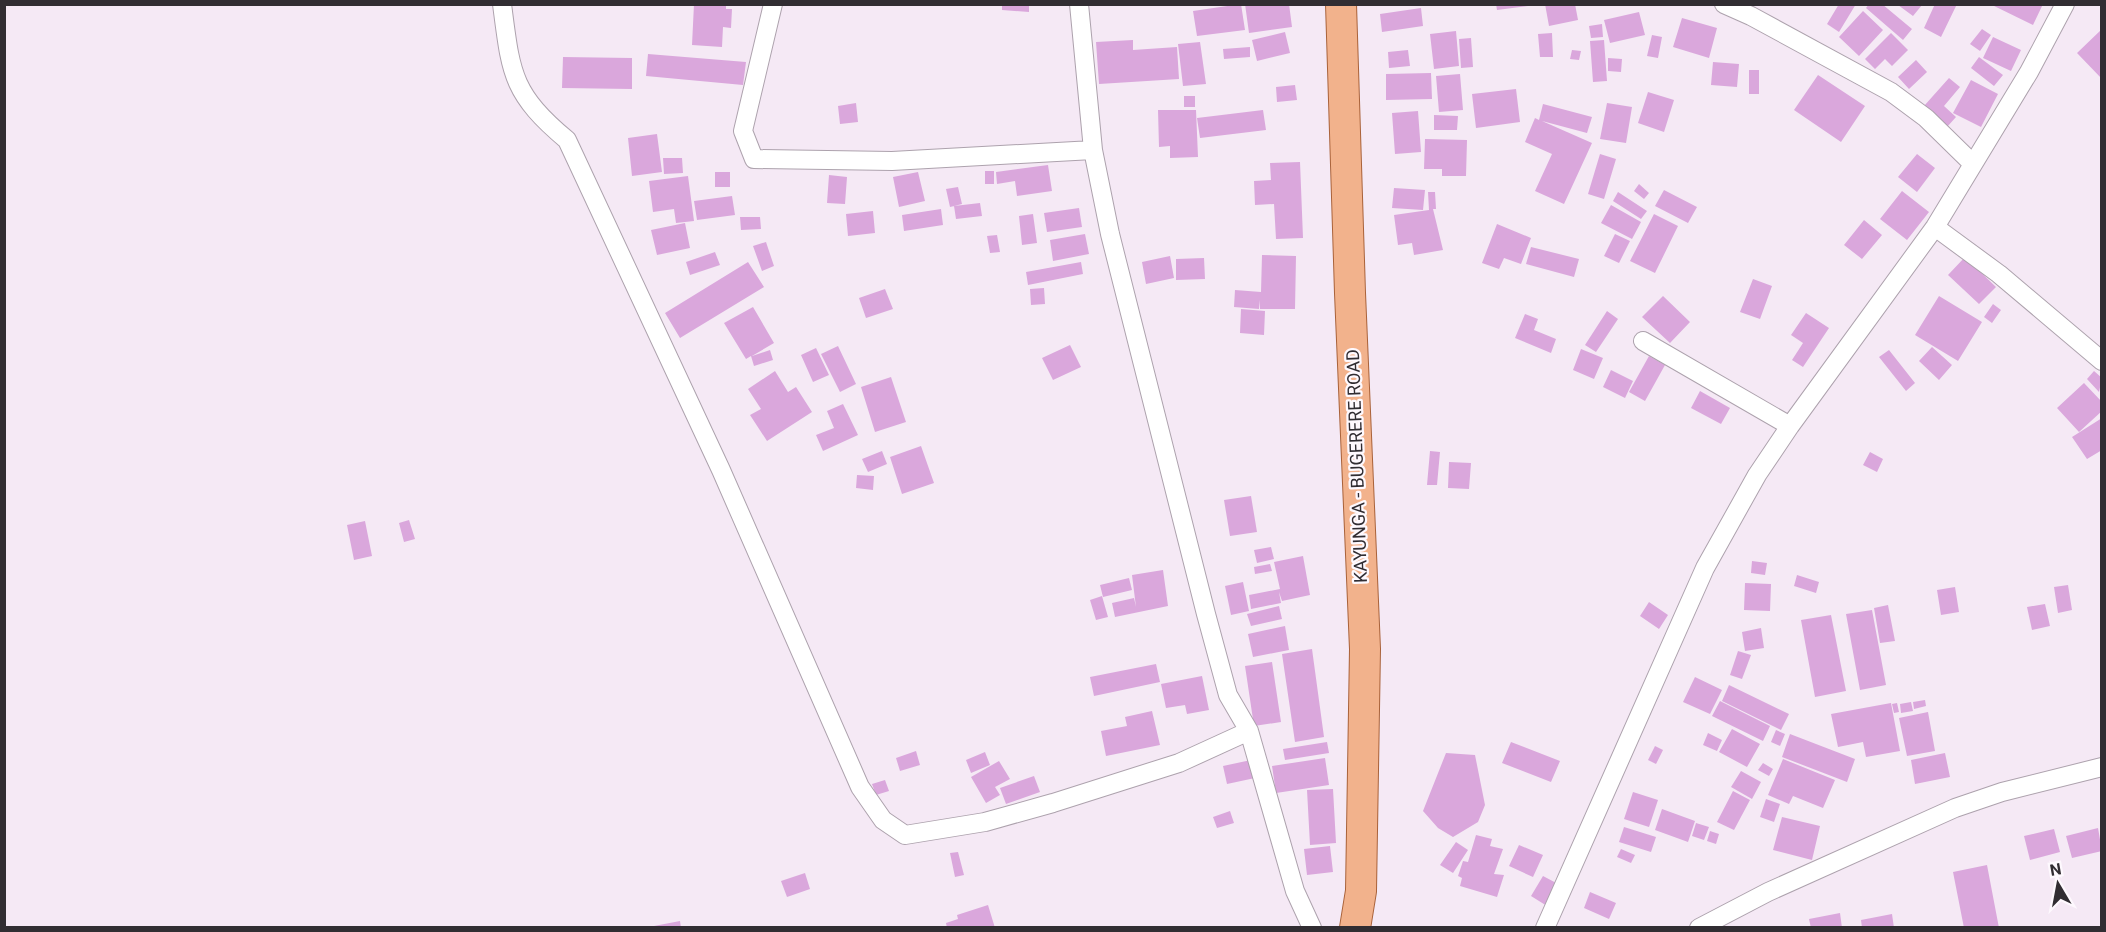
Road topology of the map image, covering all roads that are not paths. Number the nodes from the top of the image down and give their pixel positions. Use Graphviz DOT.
graph roads {
  1 [pos="502,4"];
  2 [pos="773,4"];
  3 [pos="1079,4"];
  4 [pos="1341,4"];
  5 [pos="1724,4"];
  6 [pos="2065,4"];
  7 [pos="1093,150"];
  8 [pos="1972,163"];
  9 [pos="1935,227"];
  10 [pos="1643,340"];
  11 [pos="2102,361"];
  12 [pos="1790,426"];
  13 [pos="1249,730"];
  14 [pos="2102,767"];
  15 [pos="1312,927"];
  16 [pos="1355,927"];
  17 [pos="1545,927"];
  18 [pos="1699,927"];
  1 -- 13 [label="street"];
  2 -- 7 [label="street"];
  3 -- 7 [label="street"];
  4 -- 16 [label="main road, KAYUNGA - BUGERERE ROAD"];
  5 -- 8 [label="street"];
  6 -- 8 [label="street"];
  7 -- 13 [label="street"];
  8 -- 9 [label="street"];
  9 -- 11 [label="street"];
  9 -- 12 [label="street"];
  10 -- 12 [label="street"];
  12 -- 17 [label="street"];
  13 -- 15 [label="street"];
  14 -- 18 [label="street"];
}
